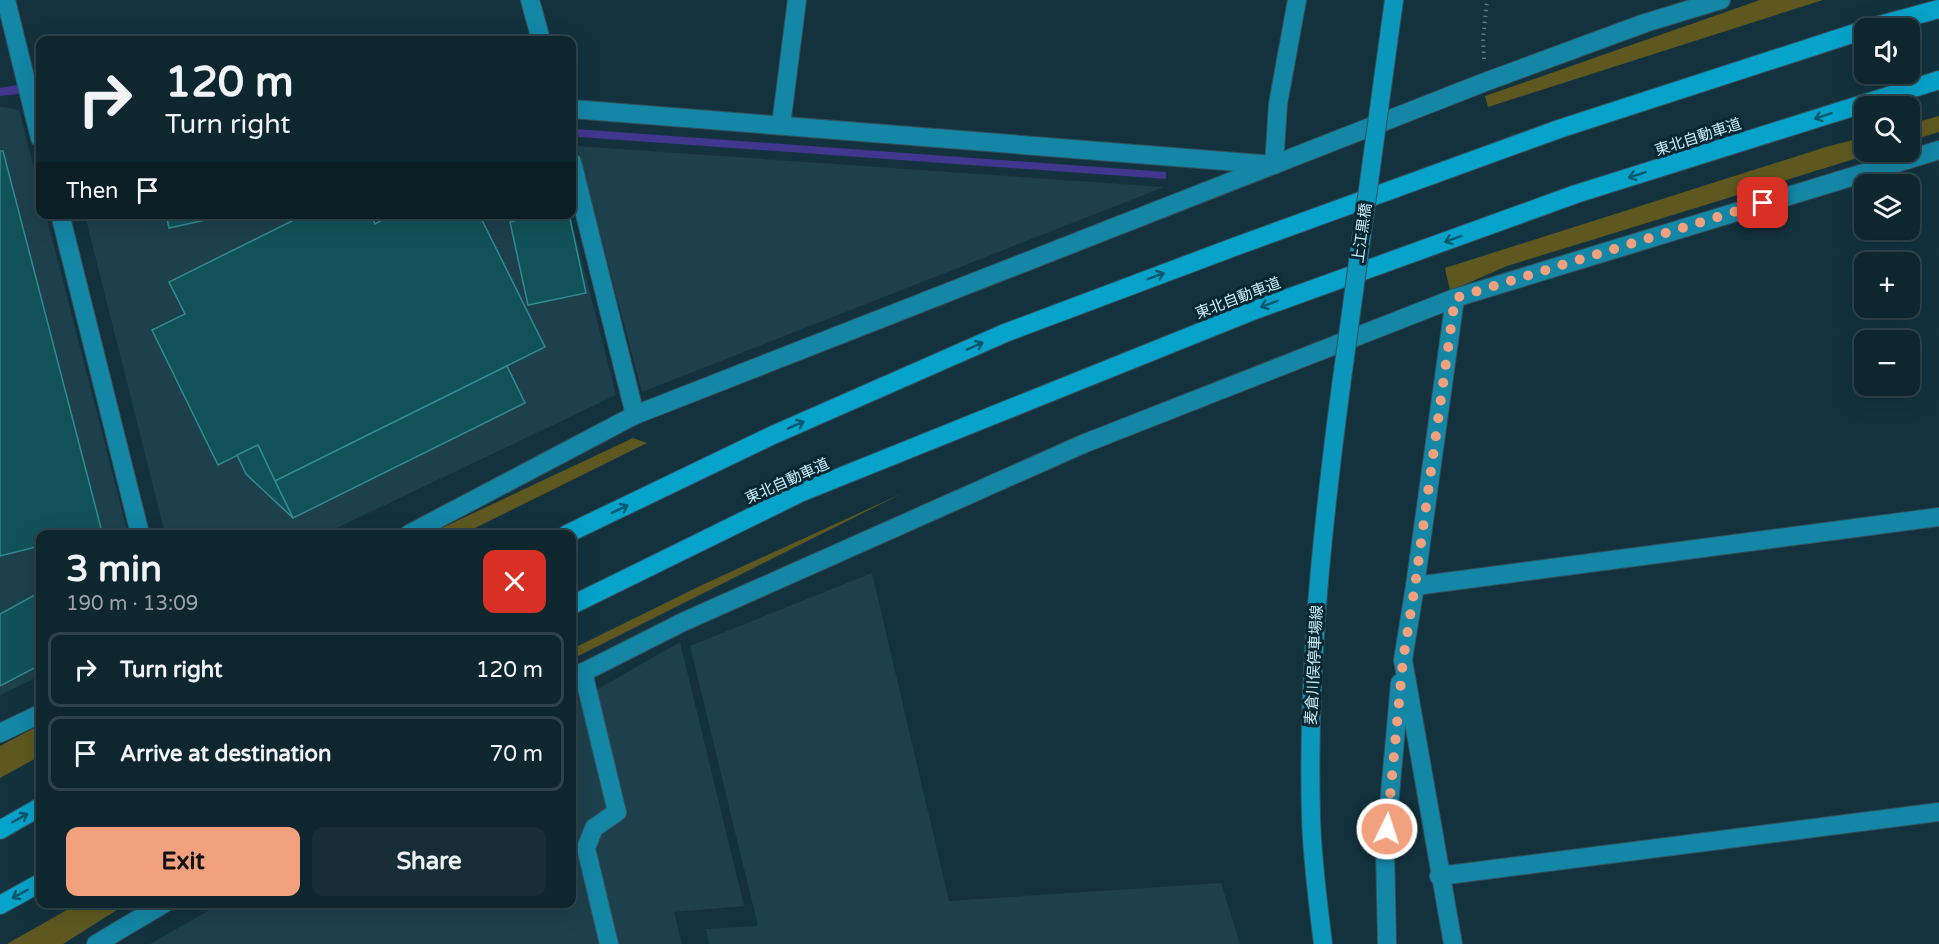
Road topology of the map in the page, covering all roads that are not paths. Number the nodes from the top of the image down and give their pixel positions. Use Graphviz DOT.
graph roads {
  1 [pos="6,0"];
  2 [pos="531,0"];
  3 [pos="797,0"];
  4 [pos="1297,0"];
  5 [pos="1394,0"];
  6 [pos="1721,0"];
  7 [pos="1939,9"];
  8 [pos="1906,18"];
  9 [pos="1854,33"];
  10 [pos="540,36"];
  11 [pos="1939,81"];
  12 [pos="576,109"];
  13 [pos="36,122"];
  14 [pos="781,125"];
  15 [pos="1939,150"];
  16 [pos="1274,165"];
  17 [pos="576,178"];
  18 [pos="61,219"];
  19 [pos="1455,298"];
  20 [pos="1341,386"];
  21 [pos="635,415"];
  22 [pos="1939,517"];
  23 [pos="139,530"];
  24 [pos="417,530"];
  25 [pos="575,530"];
  26 [pos="1415,586"];
  27 [pos="576,602"];
  28 [pos="1403,660"];
  29 [pos="577,675"];
  30 [pos="36,716"];
  31 [pos="0,733"];
  32 [pos="36,809"];
  33 [pos="1939,812"];
  34 [pos="0,830"];
  35 [pos="1439,876"];
  36 [pos="36,885"];
  37 [pos="0,905"];
  38 [pos="157,908"];
  39 [pos="96,944"];
  40 [pos="609,944"];
  41 [pos="1323,944"];
  42 [pos="1387,944"];
  43 [pos="1453,944"];
  1 -- 13 [label="street"];
  2 -- 10 [label="street"];
  3 -- 14 [label="street"];
  4 -- 16 [label="street"];
  5 -- 20 [label="main road, 上江黒橋, bridge"];
  6 -- 16 [label="street"];
  7 -- 8 [label="highway"];
  25 -- 9 [label="highway, one-way"];
  11 -- 27 [label="highway, 東北自動車道, one-way"];
  12 -- 14 [label="street"];
  14 -- 16 [label="street"];
  15 -- 19 [label="street"];
  16 -- 21 [label="street"];
  17 -- 21 [label="street"];
  18 -- 23 [label="street"];
  19 -- 26 [label="street"];
  19 -- 29 [label="street"];
  20 -- 41 [label="main road, 麦倉川俣停車場線"];
  21 -- 24 [label="street"];
  22 -- 26 [label="street"];
  26 -- 28 [label="street"];
  28 -- 35 [label="street"];
  28 -- 42 [label="street"];
  29 -- 40 [label="street"];
  30 -- 31 [label="street"];
  34 -- 32 [label="highway, one-way"];
  33 -- 35 [label="street"];
  35 -- 43 [label="street"];
  36 -- 37 [label="highway, one-way"];
  38 -- 39 [label="street"];
}
